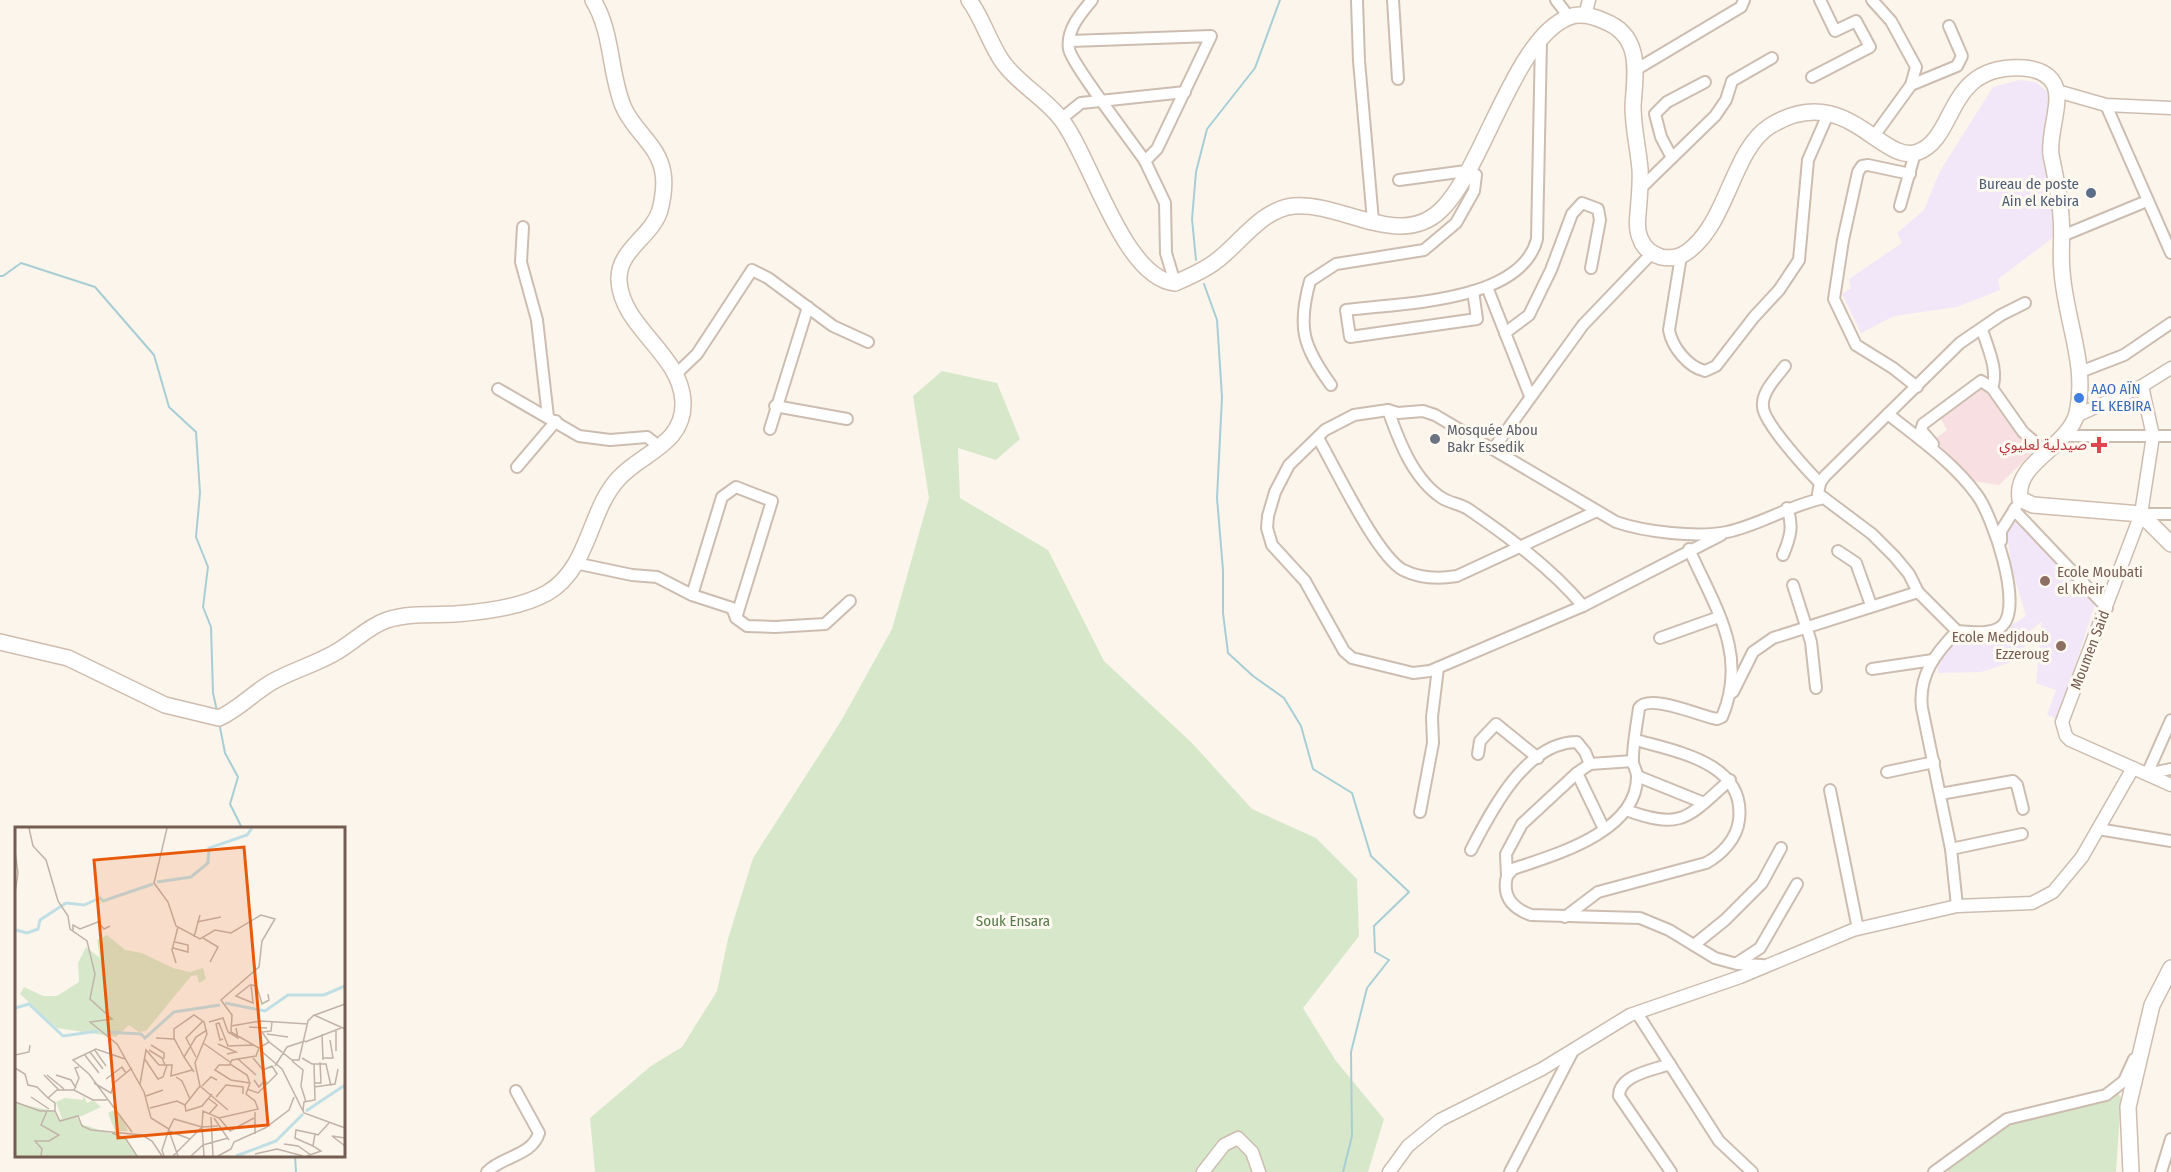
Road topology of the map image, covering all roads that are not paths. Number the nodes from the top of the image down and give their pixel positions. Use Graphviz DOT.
graph roads {
  1 [pos="593,0"];
  2 [pos="969,0"];
  3 [pos="1092,0"];
  4 [pos="1357,0"];
  5 [pos="1393,0"];
  6 [pos="1556,0"];
  7 [pos="1744,0"];
  8 [pos="1820,0"];
  9 [pos="1872,0"];
  10 [pos="1587,8"];
  11 [pos="1569,17"];
  12 [pos="1949,26"];
  13 [pos="1541,38"];
  14 [pos="1071,41"];
  15 [pos="1772,58"];
  16 [pos="1637,69"];
  17 [pos="1812,78"];
  18 [pos="1398,79"];
  19 [pos="1705,82"];
  20 [pos="1911,85"];
  21 [pos="2057,91"];
  22 [pos="1185,92"];
  23 [pos="1104,100"];
  24 [pos="2106,105"];
  25 [pos="2171,108"];
  26 [pos="1829,112"];
  27 [pos="1061,119"];
  28 [pos="1874,136"];
  29 [pos="1915,153"];
  30 [pos="1671,156"];
  31 [pos="1145,161"];
  32 [pos="1466,171"];
  33 [pos="1910,174"];
  34 [pos="1399,180"];
  35 [pos="1640,189"];
  36 [pos="2147,201"];
  37 [pos="1900,206"];
  38 [pos="1373,221"];
  39 [pos="523,227"];
  40 [pos="2062,236"];
  41 [pos="1652,253"];
  42 [pos="2171,253"];
  43 [pos="1681,256"];
  44 [pos="1591,268"];
  45 [pos="1175,284"];
  46 [pos="1487,287"];
  47 [pos="1473,291"];
  48 [pos="2025,303"];
  49 [pos="808,307"];
  50 [pos="2171,323"];
  51 [pos="1982,329"];
  52 [pos="1505,333"];
  53 [pos="868,342"];
  54 [pos="1785,366"];
  55 [pos="2171,368"];
  56 [pos="2080,372"];
  57 [pos="675,375"];
  58 [pos="1331,385"];
  59 [pos="2142,386"];
  60 [pos="1917,387"];
  61 [pos="1992,388"];
  62 [pos="498,389"];
  63 [pos="1530,396"];
  64 [pos="775,406"];
  65 [pos="1388,410"];
  66 [pos="1888,414"];
  67 [pos="2076,416"];
  68 [pos="552,419"];
  69 [pos="847,419"];
  70 [pos="770,429"];
  71 [pos="2067,436"];
  72 [pos="2153,436"];
  73 [pos="2171,436"];
  74 [pos="1318,438"];
  75 [pos="661,448"];
  76 [pos="1494,448"];
  77 [pos="2046,452"];
  78 [pos="1951,465"];
  79 [pos="517,467"];
  80 [pos="1820,483"];
  81 [pos="1824,498"];
  82 [pos="2017,505"];
  83 [pos="1787,508"];
  84 [pos="1597,511"];
  85 [pos="2141,514"];
  86 [pos="2171,514"];
  87 [pos="1729,532"];
  88 [pos="2171,544"];
  89 [pos="1522,548"];
  90 [pos="1689,549"];
  91 [pos="1838,551"];
  92 [pos="1782,555"];
  93 [pos="575,563"];
  94 [pos="2006,565"];
  95 [pos="1793,585"];
  96 [pos="1918,592"];
  97 [pos="692,595"];
  98 [pos="850,601"];
  99 [pos="1871,605"];
  100 [pos="1583,606"];
  101 [pos="2107,608"];
  102 [pos="736,618"];
  103 [pos="1719,618"];
  104 [pos="1806,626"];
  105 [pos="1957,631"];
  106 [pos="1660,638"];
  107 [pos="0,642"];
  108 [pos="1933,660"];
  109 [pos="1438,668"];
  110 [pos="1872,669"];
  111 [pos="1816,687"];
  112 [pos="1728,703"];
  113 [pos="2171,720"];
  114 [pos="2167,735"];
  115 [pos="1636,740"];
  116 [pos="1478,754"];
  117 [pos="1538,758"];
  118 [pos="1633,761"];
  119 [pos="1934,762"];
  120 [pos="1590,764"];
  121 [pos="2133,768"];
  122 [pos="2171,769"];
  123 [pos="1887,772"];
  124 [pos="1577,773"];
  125 [pos="2148,774"];
  126 [pos="1637,776"];
  127 [pos="1730,780"];
  128 [pos="2171,784"];
  129 [pos="1830,790"];
  130 [pos="1940,794"];
  131 [pos="1704,803"];
  132 [pos="2023,809"];
  133 [pos="1626,810"];
  134 [pos="1420,812"];
  135 [pos="1604,829"];
  136 [pos="2098,829"];
  137 [pos="2022,834"];
  138 [pos="2171,841"];
  139 [pos="1781,848"];
  140 [pos="1951,849"];
  141 [pos="1471,850"];
  142 [pos="1507,876"];
  143 [pos="1797,884"];
  144 [pos="1957,906"];
  145 [pos="1564,917"];
  146 [pos="1858,929"];
  147 [pos="1694,945"];
  148 [pos="1737,964"];
  149 [pos="1762,965"];
  150 [pos="2171,968"];
  151 [pos="1637,1013"];
  152 [pos="2145,1035"];
  153 [pos="1574,1049"];
  154 [pos="1670,1064"];
  155 [pos="516,1091"];
  156 [pos="2171,1139"];
  157 [pos="487,1172"];
  158 [pos="1203,1172"];
  159 [pos="1259,1172"];
  160 [pos="1389,1172"];
  161 [pos="1510,1172"];
  162 [pos="1671,1172"];
  163 [pos="1752,1172"];
  164 [pos="1935,1172"];
  165 [pos="2131,1172"];
  166 [pos="2162,1172"];
  1 -- 57 [label="main road"];
  2 -- 27 [label="main road"];
  3 -- 14 [label="street"];
  4 -- 38 [label="street"];
  5 -- 18 [label="street"];
  6 -- 11 [label="street"];
  7 -- 16 [label="street"];
  8 -- 17 [label="street"];
  9 -- 20 [label="street"];
  10 -- 11 [label="main road"];
  10 -- 16 [label="main road"];
  11 -- 13 [label="main road"];
  12 -- 20 [label="street"];
  13 -- 32 [label="main road"];
  13 -- 46 [label="street"];
  14 -- 22 [label="street"];
  14 -- 23 [label="street"];
  15 -- 30 [label="street"];
  16 -- 35 [label="main road"];
  19 -- 30 [label="street"];
  20 -- 28 [label="street"];
  21 -- 24 [label="street"];
  21 -- 29 [label="main road"];
  21 -- 40 [label="main road"];
  22 -- 23 [label="street"];
  22 -- 31 [label="street"];
  23 -- 27 [label="street"];
  23 -- 31 [label="street"];
  24 -- 25 [label="street"];
  24 -- 36 [label="street"];
  26 -- 28 [label="main road"];
  26 -- 43 [label="main road"];
  26 -- 43 [label="street"];
  27 -- 45 [label="main road"];
  28 -- 29 [label="main road"];
  29 -- 33 [label="street"];
  30 -- 35 [label="street"];
  31 -- 45 [label="street"];
  32 -- 34 [label="street"];
  32 -- 38 [label="main road"];
  32 -- 58 [label="street"];
  33 -- 37 [label="street"];
  33 -- 60 [label="street"];
  35 -- 41 [label="main road"];
  36 -- 40 [label="street"];
  36 -- 42 [label="street"];
  38 -- 45 [label="main road"];
  39 -- 68 [label="street"];
  40 -- 56 [label="main road"];
  41 -- 43 [label="main road"];
  41 -- 63 [label="street"];
  44 -- 52 [label="street"];
  46 -- 47 [label="street"];
  46 -- 52 [label="street"];
  47 -- 47 [label="street"];
  48 -- 51 [label="street"];
  49 -- 53 [label="street"];
  49 -- 57 [label="street"];
  49 -- 64 [label="street"];
  50 -- 56 [label="street"];
  51 -- 60 [label="street"];
  51 -- 61 [label="street"];
  52 -- 63 [label="street"];
  54 -- 80 [label="street"];
  55 -- 59 [label="street"];
  56 -- 67 [label="main road"];
  57 -- 75 [label="main road"];
  59 -- 67 [label="street"];
  59 -- 72 [label="street, Moumen Said"];
  60 -- 66 [label="street"];
  61 -- 77 [label="street"];
  61 -- 78 [label="street"];
  62 -- 68 [label="street"];
  63 -- 76 [label="street"];
  64 -- 69 [label="street"];
  64 -- 70 [label="street"];
  65 -- 74 [label="street"];
  65 -- 76 [label="street"];
  65 -- 89 [label="street"];
  66 -- 78 [label="street"];
  66 -- 80 [label="street"];
  67 -- 71 [label="main road"];
  68 -- 75 [label="street"];
  68 -- 79 [label="street"];
  71 -- 72 [label="street"];
  71 -- 77 [label="main road"];
  72 -- 73 [label="street"];
  72 -- 85 [label="street, Moumen Said"];
  74 -- 89 [label="street"];
  74 -- 109 [label="street"];
  75 -- 93 [label="main road"];
  76 -- 84 [label="street"];
  77 -- 82 [label="main road"];
  78 -- 94 [label="street"];
  80 -- 81 [label="street"];
  81 -- 83 [label="street"];
  81 -- 96 [label="street"];
  82 -- 85 [label="main road"];
  82 -- 94 [label="street"];
  82 -- 101 [label="street"];
  83 -- 87 [label="street"];
  83 -- 92 [label="street"];
  84 -- 87 [label="street"];
  84 -- 89 [label="street"];
  85 -- 86 [label="street"];
  85 -- 88 [label="main road"];
  85 -- 101 [label="street, Moumen Said"];
  87 -- 90 [label="street"];
  89 -- 100 [label="street"];
  90 -- 100 [label="street"];
  90 -- 103 [label="street"];
  91 -- 99 [label="street"];
  93 -- 97 [label="street"];
  93 -- 107 [label="main road"];
  94 -- 105 [label="street"];
  95 -- 104 [label="street"];
  96 -- 99 [label="street"];
  96 -- 105 [label="street"];
  97 -- 102 [label="street"];
  97 -- 102 [label="street"];
  98 -- 102 [label="street"];
  99 -- 104 [label="street"];
  100 -- 109 [label="street"];
  101 -- 121 [label="street, Moumen Said"];
  103 -- 106 [label="street"];
  103 -- 112 [label="street"];
  104 -- 111 [label="street"];
  104 -- 112 [label="street"];
  105 -- 108 [label="street"];
  108 -- 110 [label="street"];
  108 -- 119 [label="street"];
  109 -- 134 [label="street"];
  112 -- 115 [label="street"];
  113 -- 114 [label="street"];
  114 -- 125 [label="street"];
  115 -- 118 [label="street"];
  115 -- 127 [label="street"];
  116 -- 117 [label="street"];
  117 -- 120 [label="street"];
  117 -- 141 [label="street"];
  118 -- 120 [label="street"];
  118 -- 126 [label="street"];
  119 -- 123 [label="street"];
  119 -- 130 [label="street"];
  120 -- 124 [label="street"];
  121 -- 125 [label="street"];
  121 -- 136 [label="street"];
  122 -- 125 [label="street"];
  124 -- 135 [label="street"];
  124 -- 142 [label="street"];
  125 -- 128 [label="street"];
  126 -- 131 [label="street"];
  126 -- 133 [label="street"];
  127 -- 131 [label="street"];
  127 -- 145 [label="street"];
  129 -- 146 [label="street"];
  130 -- 132 [label="street"];
  130 -- 140 [label="street"];
  131 -- 133 [label="street"];
  133 -- 135 [label="street"];
  135 -- 142 [label="street"];
  136 -- 138 [label="street"];
  136 -- 144 [label="street"];
  137 -- 140 [label="street"];
  139 -- 147 [label="street"];
  140 -- 144 [label="street"];
  142 -- 145 [label="street"];
  143 -- 148 [label="street"];
  144 -- 146 [label="street"];
  145 -- 147 [label="street"];
  146 -- 149 [label="street"];
  147 -- 148 [label="street"];
  148 -- 149 [label="street"];
  149 -- 151 [label="street"];
  150 -- 152 [label="main road"];
  151 -- 153 [label="street"];
  151 -- 154 [label="street"];
  152 -- 164 [label="street"];
  152 -- 165 [label="main road"];
  153 -- 160 [label="street"];
  153 -- 161 [label="street"];
  154 -- 162 [label="street"];
  154 -- 163 [label="street"];
  155 -- 157 [label="street"];
  156 -- 166 [label="street"];
  158 -- 159 [label="street"];
}
